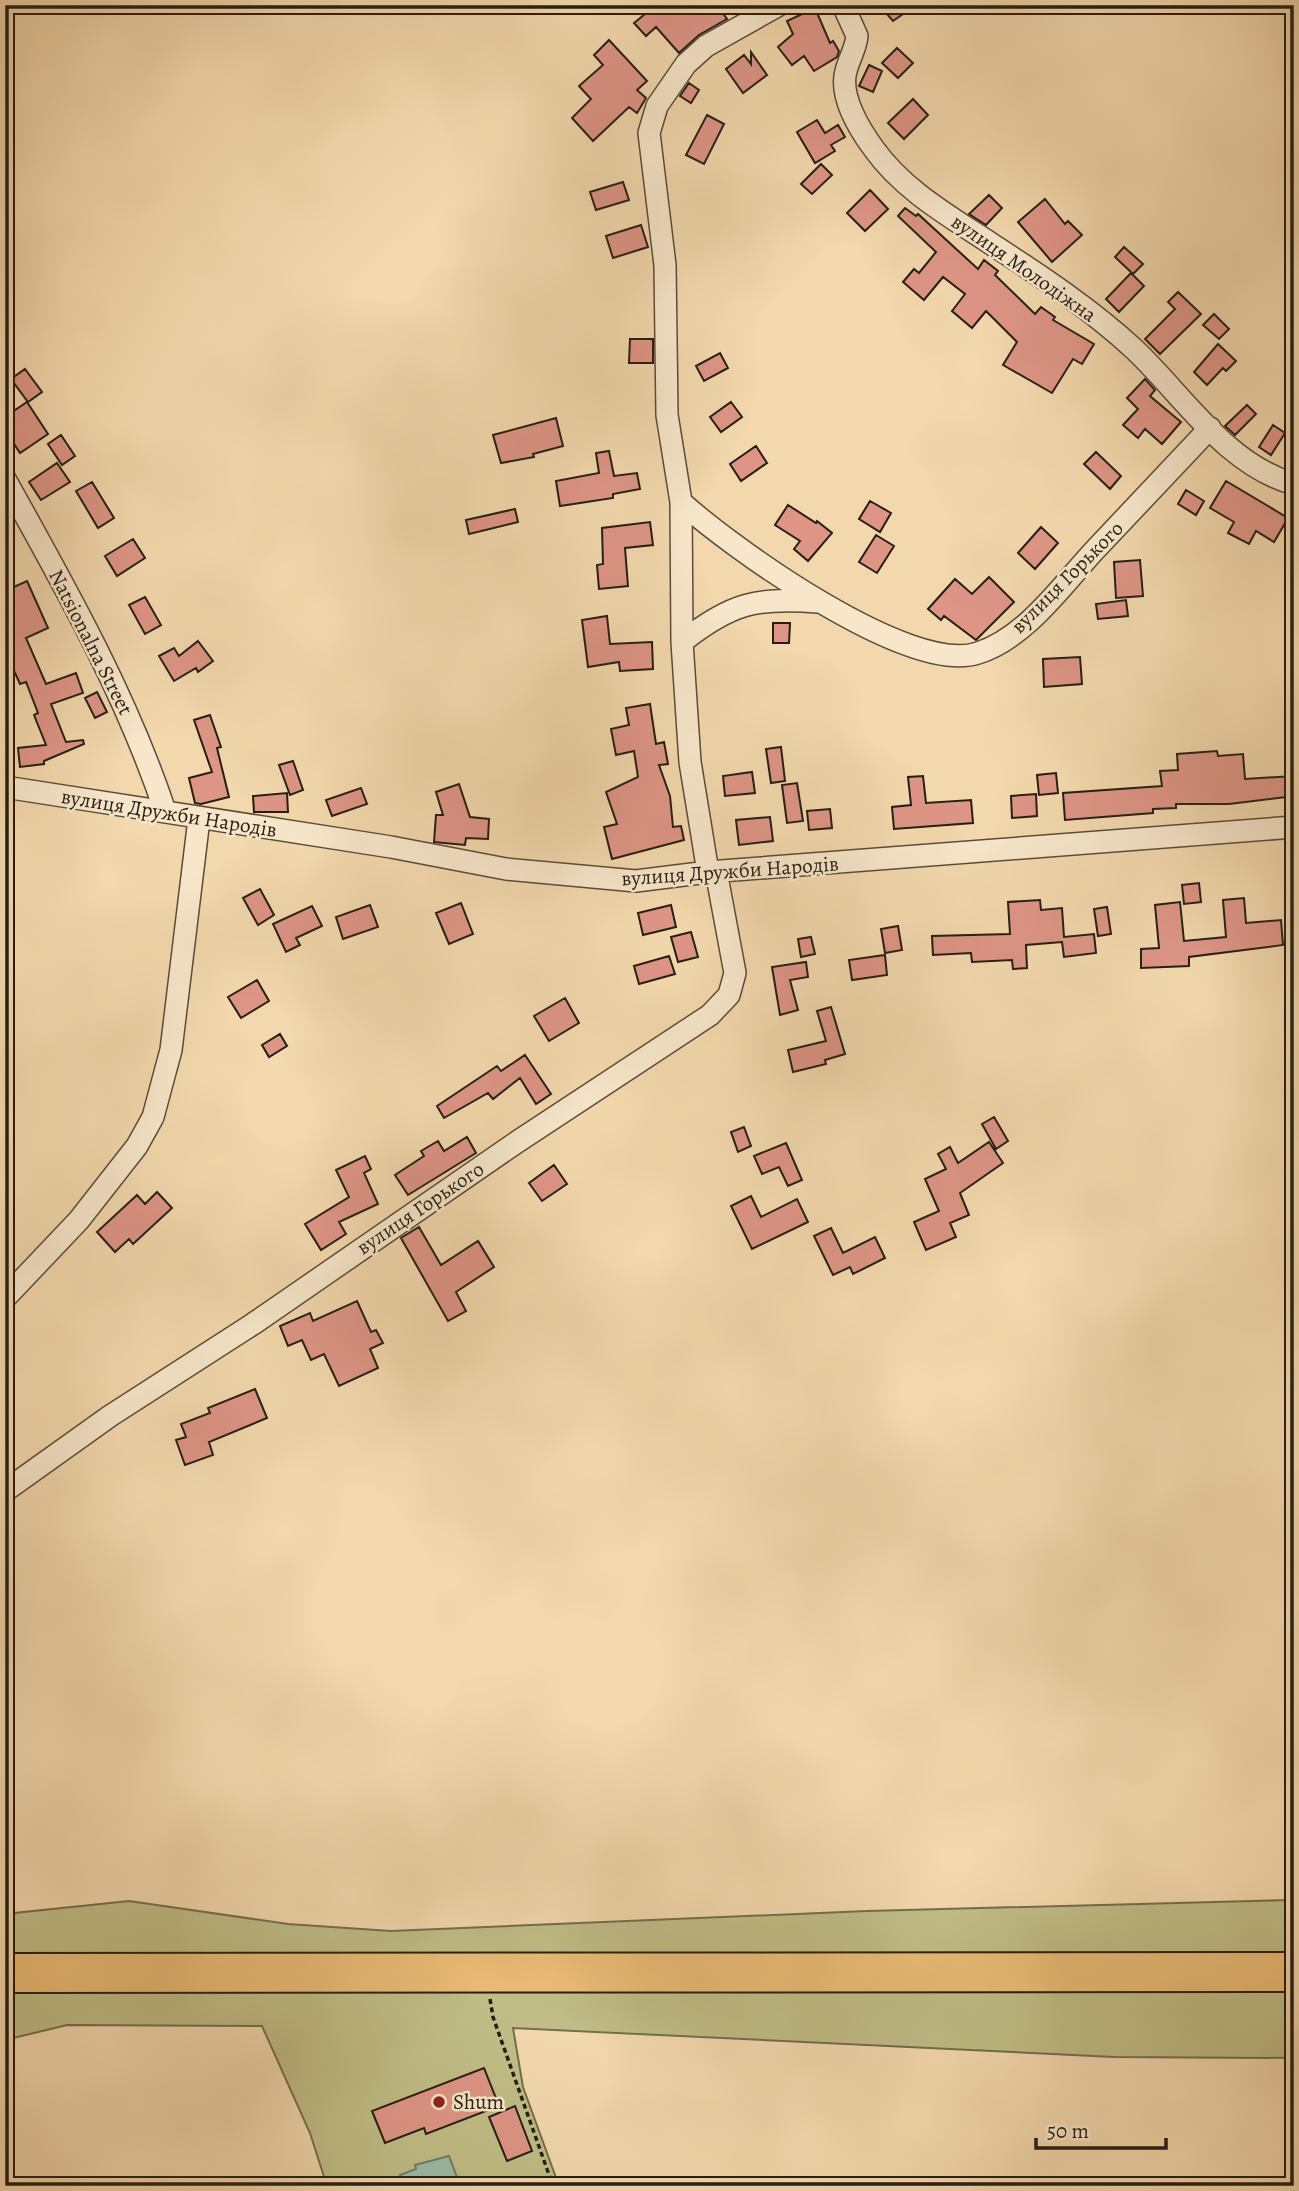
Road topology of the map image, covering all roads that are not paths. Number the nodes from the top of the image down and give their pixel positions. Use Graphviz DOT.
graph roads {
  1 [pos="779,5"];
  2 [pos="843,5"];
  3 [pos="1210,428"];
  4 [pos="5,479"];
  5 [pos="1294,484"];
  6 [pos="681,502"];
  7 [pos="824,603"];
  8 [pos="682,642"];
  9 [pos="5,786"];
  10 [pos="165,811"];
  11 [pos="199,819"];
  12 [pos="1294,827"];
  13 [pos="712,872"];
  14 [pos="5,1298"];
  15 [pos="5,1491"];
  16 [pos="1294,1972"];
  17 [pos="5,1973"];
  1 -- 6 [label="street, вулиця Горького"];
  2 -- 3 [label="street, вулиця Молодіжна"];
  3 -- 5 [label="street, вулиця Молодіжна"];
  3 -- 7 [label="street, вулиця Горького"];
  4 -- 10 [label="street, Natsionalna Street"];
  6 -- 7 [label="street, вулиця Горького"];
  6 -- 8 [label="street, вулиця Горького"];
  7 -- 8 [label="street"];
  8 -- 13 [label="street, вулиця Горького"];
  9 -- 10 [label="street, вулиця Дружби Народів"];
  10 -- 11 [label="street, вулиця Дружби Народів"];
  11 -- 13 [label="street, вулиця Дружби Народів"];
  11 -- 14 [label="street"];
  12 -- 13 [label="street, вулиця Дружби Народів"];
  13 -- 15 [label="street, вулиця Горького"];
  16 -- 17 [label="highway"];
}
